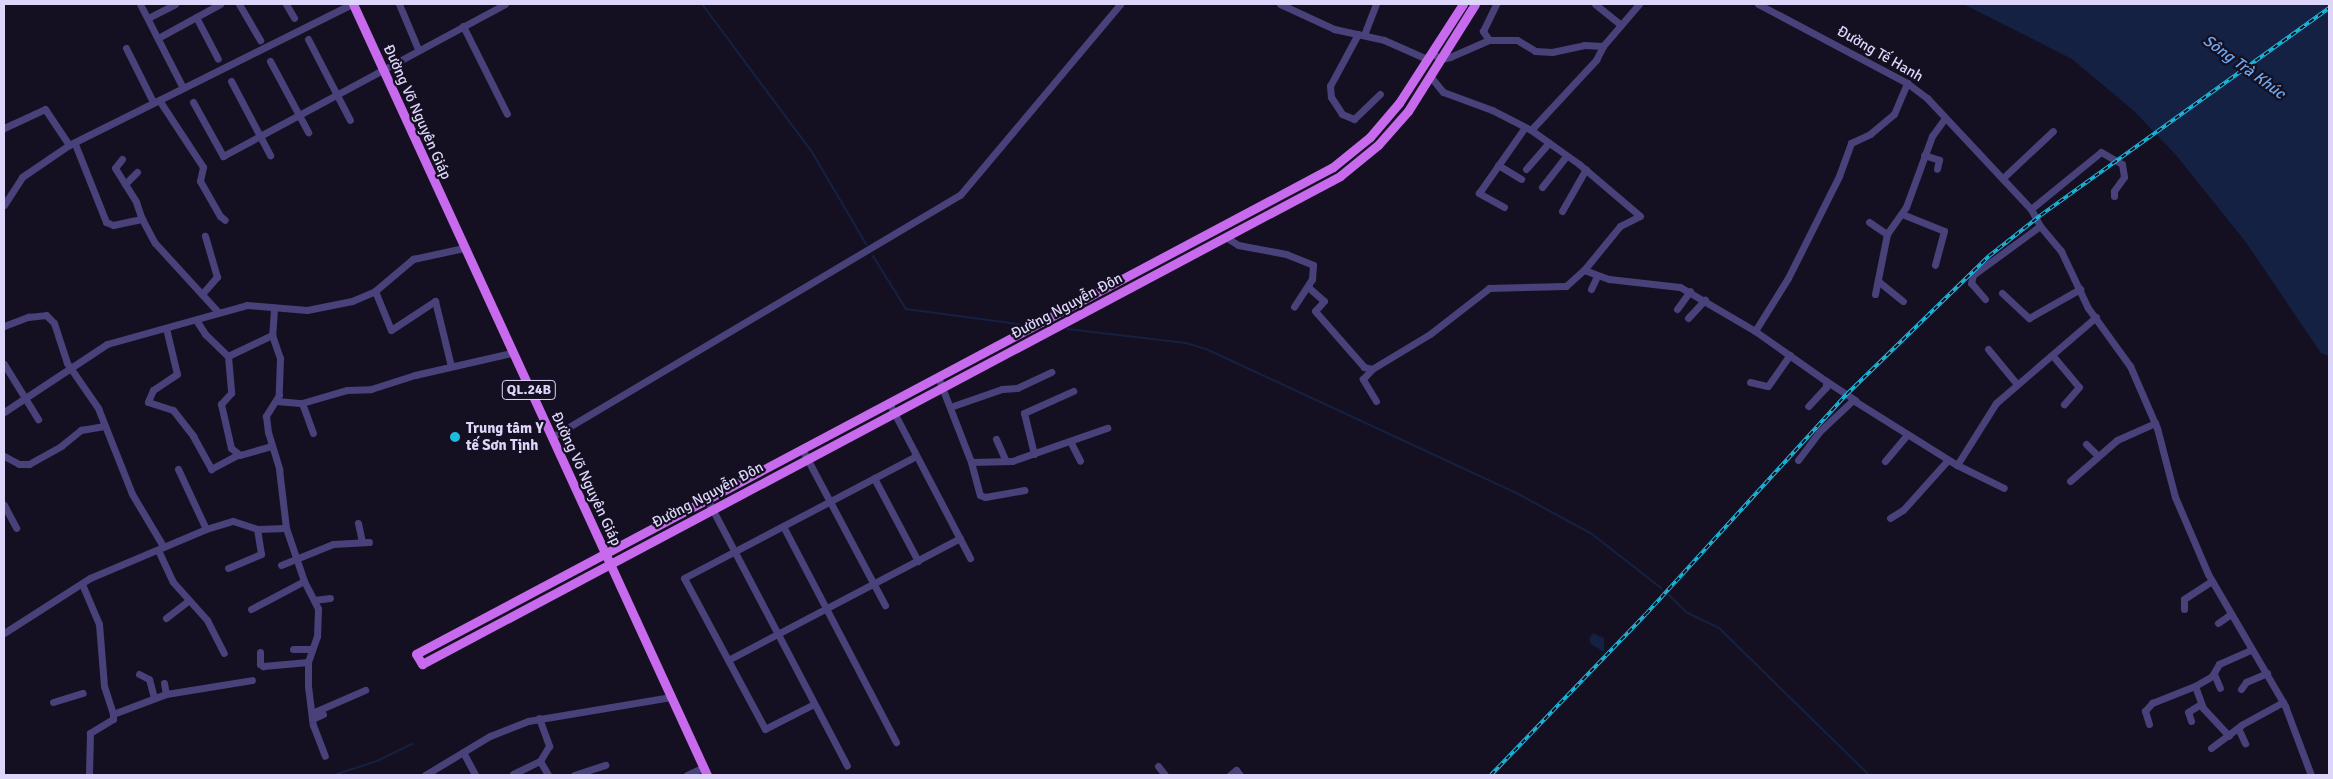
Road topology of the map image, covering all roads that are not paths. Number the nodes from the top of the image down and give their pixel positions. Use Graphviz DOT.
graph roads {
  1 [pos="140,4"];
  2 [pos="175,4"];
  3 [pos="220,4"];
  4 [pos="240,4"];
  5 [pos="286,4"];
  6 [pos="352,4"];
  7 [pos="399,4"];
  8 [pos="505,4"];
  9 [pos="1120,4"];
  10 [pos="1280,4"];
  11 [pos="1376,4"];
  12 [pos="1462,4"];
  13 [pos="1476,4"];
  14 [pos="1496,4"];
  15 [pos="1594,4"];
  16 [pos="1639,4"];
  17 [pos="1758,4"];
  18 [pos="196,17"];
  19 [pos="148,18"];
  20 [pos="294,18"];
  21 [pos="1621,25"];
  22 [pos="463,26"];
  23 [pos="1361,34"];
  24 [pos="158,38"];
  25 [pos="308,39"];
  26 [pos="260,40"];
  27 [pos="1490,40"];
  28 [pos="1603,46"];
  29 [pos="126,48"];
  30 [pos="418,49"];
  31 [pos="1430,56"];
  32 [pos="1441,58"];
  33 [pos="218,59"];
  34 [pos="270,61"];
  35 [pos="382,68"];
  36 [pos="1430,76"];
  37 [pos="231,81"];
  38 [pos="1907,84"];
  39 [pos="183,88"];
  40 [pos="336,94"];
  41 [pos="1380,94"];
  42 [pos="156,101"];
  43 [pos="193,102"];
  44 [pos="299,114"];
  45 [pos="507,114"];
  46 [pos="1945,118"];
  47 [pos="350,120"];
  48 [pos="4,128"];
  49 [pos="1528,128"];
  50 [pos="2053,131"];
  51 [pos="308,132"];
  52 [pos="260,136"];
  53 [pos="1550,143"];
  54 [pos="72,145"];
  55 [pos="270,155"];
  56 [pos="1924,155"];
  57 [pos="1566,156"];
  58 [pos="122,159"];
  59 [pos="1498,165"];
  60 [pos="1526,169"];
  61 [pos="1586,169"];
  62 [pos="1937,169"];
  63 [pos="137,172"];
  64 [pos="2004,178"];
  65 [pos="1521,179"];
  66 [pos="125,184"];
  67 [pos="1542,186"];
  68 [pos="2114,196"];
  69 [pos="4,205"];
  70 [pos="1504,207"];
  71 [pos="1562,211"];
  72 [pos="2033,211"];
  73 [pos="1902,214"];
  74 [pos="142,219"];
  75 [pos="225,220"];
  76 [pos="1869,222"];
  77 [pos="2040,226"];
  78 [pos="1887,234"];
  79 [pos="205,236"];
  80 [pos="1227,238"];
  81 [pos="464,248"];
  82 [pos="1935,265"];
  83 [pos="1584,270"];
  84 [pos="1597,276"];
  85 [pos="1878,282"];
  86 [pos="1308,287"];
  87 [pos="1591,289"];
  88 [pos="2080,289"];
  89 [pos="375,291"];
  90 [pos="1690,292"];
  91 [pos="2002,292"];
  92 [pos="202,294"];
  93 [pos="1874,294"];
  94 [pos="1092,296"];
  95 [pos="1985,299"];
  96 [pos="1705,300"];
  97 [pos="1903,301"];
  98 [pos="1097,306"];
  99 [pos="1294,308"];
  100 [pos="274,309"];
  101 [pos="1677,309"];
  102 [pos="218,312"];
  103 [pos="2096,317"];
  104 [pos="1688,318"];
  105 [pos="196,320"];
  106 [pos="4,326"];
  107 [pos="166,328"];
  108 [pos="1756,331"];
  109 [pos="272,335"];
  110 [pos="1988,349"];
  111 [pos="512,353"];
  112 [pos="1790,355"];
  113 [pos="228,356"];
  114 [pos="2053,356"];
  115 [pos="4,364"];
  116 [pos="451,366"];
  117 [pos="71,369"];
  118 [pos="1372,369"];
  119 [pos="1052,372"];
  120 [pos="938,377"];
  121 [pos="1826,381"];
  122 [pos="1750,382"];
  123 [pos="2016,383"];
  124 [pos="942,387"];
  125 [pos="1073,391"];
  126 [pos="24,400"];
  127 [pos="1854,400"];
  128 [pos="277,401"];
  129 [pos="1376,401"];
  130 [pos="302,403"];
  131 [pos="889,403"];
  132 [pos="2064,404"];
  133 [pos="1808,406"];
  134 [pos="950,407"];
  135 [pos="4,412"];
  136 [pos="894,412"];
  137 [pos="38,419"];
  138 [pos="2155,423"];
  139 [pos="102,426"];
  140 [pos="1107,428"];
  141 [pos="313,433"];
  142 [pos="1908,434"];
  143 [pos="552,436"];
  144 [pos="996,438"];
  145 [pos="1070,441"];
  146 [pos="2086,444"];
  147 [pos="271,446"];
  148 [pos="802,449"];
  149 [pos="1034,454"];
  150 [pos="237,455"];
  151 [pos="2097,455"];
  152 [pos="4,456"];
  153 [pos="916,456"];
  154 [pos="807,458"];
  155 [pos="1798,460"];
  156 [pos="1006,461"];
  157 [pos="1885,461"];
  158 [pos="1947,461"];
  159 [pos="971,462"];
  160 [pos="1080,462"];
  161 [pos="1957,465"];
  162 [pos="178,469"];
  163 [pos="874,478"];
  164 [pos="2070,482"];
  165 [pos="2004,488"];
  166 [pos="1024,490"];
  167 [pos="707,499"];
  168 [pos="830,501"];
  169 [pos="4,505"];
  170 [pos="712,509"];
  171 [pos="1890,518"];
  172 [pos="358,523"];
  173 [pos="783,526"];
  174 [pos="16,528"];
  175 [pos="286,528"];
  176 [pos="206,529"];
  177 [pos="257,530"];
  178 [pos="960,538"];
  179 [pos="161,548"];
  180 [pos="733,552"];
  181 [pos="605,553"];
  182 [pos="297,557"];
  183 [pos="970,558"];
  184 [pos="918,561"];
  185 [pos="610,563"];
  186 [pos="281,565"];
  187 [pos="228,568"];
  188 [pos="304,581"];
  189 [pos="2212,581"];
  190 [pos="82,584"];
  191 [pos="874,584"];
  192 [pos="330,598"];
  193 [pos="189,600"];
  194 [pos="314,600"];
  195 [pos="885,604"];
  196 [pos="251,609"];
  197 [pos="827,609"];
  198 [pos="2184,609"];
  199 [pos="2231,614"];
  200 [pos="166,618"];
  201 [pos="2218,623"];
  202 [pos="4,633"];
  203 [pos="777,635"];
  204 [pos="293,649"];
  205 [pos="312,649"];
  206 [pos="2252,649"];
  207 [pos="224,652"];
  208 [pos="260,652"];
  209 [pos="728,660"];
  210 [pos="308,662"];
  211 [pos="2267,673"];
  212 [pos="139,674"];
  213 [pos="2214,674"];
  214 [pos="252,680"];
  215 [pos="164,683"];
  216 [pos="2195,686"];
  217 [pos="2220,688"];
  218 [pos="2241,689"];
  219 [pos="365,690"];
  220 [pos="83,693"];
  221 [pos="166,694"];
  222 [pos="671,697"];
  223 [pos="154,698"];
  224 [pos="53,702"];
  225 [pos="2283,702"];
  226 [pos="814,704"];
  227 [pos="2201,704"];
  228 [pos="114,714"];
  229 [pos="323,714"];
  230 [pos="539,718"];
  231 [pos="314,720"];
  232 [pos="2191,721"];
  233 [pos="2148,724"];
  234 [pos="2238,728"];
  235 [pos="2229,736"];
  236 [pos="896,742"];
  237 [pos="2245,743"];
  238 [pos="2211,748"];
  239 [pos="463,752"];
  240 [pos="325,756"];
  241 [pos="540,761"];
  242 [pos="605,766"];
  243 [pos="847,766"];
  244 [pos="1158,766"];
  245 [pos="706,771"];
  246 [pos="513,774"];
  247 [pos="89,775"];
  248 [pos="425,775"];
  249 [pos="475,775"];
  250 [pos="548,775"];
  251 [pos="574,775"];
  252 [pos="687,775"];
  253 [pos="1165,775"];
  254 [pos="1230,775"];
  255 [pos="1240,775"];
  256 [pos="2311,775"];
  1 -- 19 [label="street"];
  2 -- 19 [label="street"];
  3 -- 18 [label="street"];
  4 -- 26 [label="street"];
  5 -- 20 [label="street"];
  6 -- 35 [label="main road, Đường Võ Nguyên Giáp / QL.24B"];
  6 -- 39 [label="street"];
  7 -- 30 [label="street"];
  8 -- 22 [label="street"];
  9 -- 143 [label="street"];
  10 -- 23 [label="street"];
  11 -- 23 [label="street"];
  12 -- 31 [label="main road, Đường Nguyễn Đôn"];
  13 -- 32 [label="main road, Đường Nguyễn Đôn"];
  14 -- 27 [label="street"];
  15 -- 21 [label="street"];
  16 -- 21 [label="street"];
  17 -- 38 [label="street, Đường Tế Hanh"];
  18 -- 24 [label="street"];
  18 -- 33 [label="street"];
  19 -- 24 [label="street"];
  21 -- 28 [label="street"];
  22 -- 30 [label="street"];
  22 -- 45 [label="street"];
  23 -- 31 [label="street"];
  23 -- 41 [label="street"];
  24 -- 39 [label="street"];
  25 -- 40 [label="street"];
  27 -- 28 [label="street"];
  27 -- 32 [label="street"];
  28 -- 49 [label="street"];
  29 -- 42 [label="street"];
  30 -- 35 [label="street"];
  31 -- 32 [label="street"];
  31 -- 94 [label="main road, Đường Nguyễn Đôn"];
  32 -- 36 [label="main road, Đường Nguyễn Đôn"];
  34 -- 44 [label="street"];
  35 -- 40 [label="street"];
  35 -- 81 [label="main road, Đường Võ Nguyên Giáp / QL.24B"];
  36 -- 49 [label="street"];
  36 -- 80 [label="main road, Đường Nguyễn Đôn"];
  37 -- 52 [label="street"];
  38 -- 46 [label="street, Đường Tế Hanh"];
  38 -- 108 [label="street"];
  39 -- 42 [label="street"];
  40 -- 44 [label="street"];
  40 -- 47 [label="street"];
  42 -- 54 [label="street"];
  42 -- 75 [label="street"];
  43 -- 52 [label="street"];
  44 -- 51 [label="street"];
  44 -- 52 [label="street"];
  46 -- 56 [label="street"];
  46 -- 64 [label="street, Đường Tế Hanh"];
  48 -- 54 [label="street"];
  49 -- 53 [label="street"];
  49 -- 59 [label="street"];
  50 -- 64 [label="street"];
  52 -- 55 [label="street"];
  53 -- 57 [label="street"];
  53 -- 60 [label="street"];
  54 -- 69 [label="street"];
  54 -- 74 [label="street"];
  56 -- 62 [label="street"];
  56 -- 73 [label="street"];
  57 -- 61 [label="street"];
  57 -- 67 [label="street"];
  58 -- 66 [label="street"];
  59 -- 65 [label="street"];
  59 -- 70 [label="street"];
  61 -- 71 [label="street"];
  61 -- 83 [label="street"];
  63 -- 66 [label="street"];
  64 -- 72 [label="street, Đường Tế Hanh"];
  66 -- 74 [label="street"];
  68 -- 72 [label="street"];
  72 -- 77 [label="street, Đường Tế Hanh"];
  73 -- 78 [label="street"];
  73 -- 82 [label="street"];
  74 -- 92 [label="street"];
  76 -- 78 [label="street"];
  77 -- 88 [label="street, Đường Tế Hanh"];
  77 -- 95 [label="street"];
  78 -- 85 [label="street"];
  79 -- 92 [label="street"];
  80 -- 86 [label="street"];
  80 -- 98 [label="main road, Đường Nguyễn Đôn"];
  81 -- 89 [label="street"];
  81 -- 111 [label="main road, Đường Võ Nguyên Giáp / QL.24B"];
  83 -- 84 [label="street"];
  83 -- 118 [label="street"];
  84 -- 87 [label="street"];
  84 -- 90 [label="street"];
  85 -- 93 [label="street"];
  85 -- 97 [label="street"];
  86 -- 99 [label="street"];
  86 -- 118 [label="street"];
  88 -- 91 [label="street"];
  88 -- 103 [label="street, Đường Tế Hanh"];
  89 -- 100 [label="street"];
  89 -- 116 [label="street"];
  90 -- 96 [label="street"];
  90 -- 101 [label="street"];
  92 -- 102 [label="street"];
  94 -- 98 [label="street"];
  94 -- 120 [label="main road, Đường Nguyễn Đôn"];
  96 -- 104 [label="street"];
  96 -- 108 [label="street"];
  98 -- 124 [label="main road, Đường Nguyễn Đôn"];
  100 -- 102 [label="street"];
  100 -- 109 [label="street"];
  102 -- 105 [label="street"];
  103 -- 114 [label="street"];
  103 -- 138 [label="street, Đường Tế Hanh"];
  105 -- 107 [label="street"];
  105 -- 113 [label="street"];
  106 -- 117 [label="street"];
  107 -- 117 [label="street"];
  107 -- 150 [label="street"];
  108 -- 112 [label="street"];
  109 -- 113 [label="street"];
  109 -- 128 [label="street"];
  110 -- 123 [label="street"];
  111 -- 116 [label="street"];
  111 -- 143 [label="main road, Đường Võ Nguyên Giáp / QL.24B"];
  112 -- 121 [label="street"];
  112 -- 122 [label="street"];
  113 -- 150 [label="street"];
  114 -- 123 [label="street"];
  114 -- 132 [label="street"];
  115 -- 126 [label="street"];
  116 -- 130 [label="street"];
  117 -- 126 [label="street"];
  117 -- 139 [label="street"];
  118 -- 129 [label="street"];
  119 -- 134 [label="street"];
  120 -- 124 [label="street"];
  120 -- 131 [label="main road, Đường Nguyễn Đôn"];
  121 -- 127 [label="street"];
  121 -- 133 [label="street"];
  123 -- 161 [label="street"];
  124 -- 134 [label="street"];
  124 -- 136 [label="main road, Đường Nguyễn Đôn"];
  125 -- 149 [label="street"];
  126 -- 135 [label="street"];
  126 -- 137 [label="street"];
  127 -- 142 [label="street"];
  127 -- 155 [label="street"];
  128 -- 130 [label="street"];
  128 -- 147 [label="street"];
  130 -- 141 [label="street"];
  131 -- 136 [label="street"];
  131 -- 148 [label="main road, Đường Nguyễn Đôn"];
  134 -- 159 [label="street"];
  136 -- 153 [label="street"];
  136 -- 154 [label="main road, Đường Nguyễn Đôn"];
  138 -- 151 [label="street"];
  138 -- 189 [label="street, Đường Tế Hanh"];
  139 -- 152 [label="street"];
  139 -- 179 [label="street"];
  140 -- 145 [label="street"];
  142 -- 157 [label="street"];
  142 -- 158 [label="street"];
  143 -- 181 [label="main road, Đường Võ Nguyên Giáp / QL.24B"];
  144 -- 156 [label="street"];
  145 -- 149 [label="street"];
  145 -- 160 [label="street"];
  146 -- 151 [label="street"];
  147 -- 150 [label="street"];
  147 -- 175 [label="street"];
  148 -- 154 [label="street"];
  148 -- 167 [label="main road, Đường Nguyễn Đôn"];
  149 -- 156 [label="street"];
  151 -- 164 [label="street"];
  153 -- 163 [label="street"];
  153 -- 178 [label="street"];
  154 -- 168 [label="street"];
  154 -- 170 [label="main road, Đường Nguyễn Đôn"];
  156 -- 159 [label="street"];
  158 -- 161 [label="street"];
  158 -- 171 [label="street"];
  159 -- 166 [label="street"];
  161 -- 165 [label="street"];
  162 -- 176 [label="street"];
  163 -- 168 [label="street"];
  163 -- 184 [label="street"];
  167 -- 170 [label="street"];
  167 -- 181 [label="main road, Đường Nguyễn Đôn"];
  168 -- 173 [label="street"];
  168 -- 191 [label="street"];
  169 -- 174 [label="street"];
  170 -- 180 [label="street"];
  170 -- 185 [label="main road, Đường Nguyễn Đôn"];
  172 -- 182 [label="street"];
  173 -- 180 [label="street"];
  173 -- 197 [label="street"];
  175 -- 177 [label="street"];
  175 -- 182 [label="street"];
  176 -- 177 [label="street"];
  176 -- 179 [label="street"];
  177 -- 187 [label="street"];
  178 -- 183 [label="street"];
  178 -- 184 [label="street"];
  179 -- 190 [label="street"];
  179 -- 193 [label="street"];
  180 -- 203 [label="street"];
  180 -- 209 [label="street"];
  181 -- 185 [label="main road, Đường Võ Nguyên Giáp / QL.24B"];
  181 -- 185 [label="main road, Đường Nguyễn Đôn"];
  182 -- 186 [label="street"];
  182 -- 188 [label="street"];
  184 -- 191 [label="street"];
  185 -- 222 [label="main road, Đường Võ Nguyên Giáp / QL.24B"];
  188 -- 194 [label="street"];
  188 -- 196 [label="street"];
  189 -- 198 [label="street"];
  189 -- 199 [label="street, Đường Tế Hanh"];
  190 -- 202 [label="street"];
  190 -- 228 [label="street"];
  191 -- 195 [label="street"];
  191 -- 197 [label="street"];
  192 -- 194 [label="street"];
  193 -- 200 [label="street"];
  193 -- 207 [label="street"];
  194 -- 205 [label="street"];
  197 -- 203 [label="street"];
  197 -- 236 [label="street"];
  199 -- 201 [label="street"];
  199 -- 206 [label="street, Đường Tế Hanh"];
  203 -- 209 [label="street"];
  203 -- 226 [label="street"];
  204 -- 205 [label="street"];
  205 -- 210 [label="street"];
  206 -- 211 [label="street, Đường Tế Hanh"];
  206 -- 213 [label="street"];
  208 -- 210 [label="street"];
  209 -- 226 [label="street"];
  210 -- 231 [label="street"];
  211 -- 218 [label="street"];
  211 -- 225 [label="street, Đường Tế Hanh"];
  212 -- 223 [label="street"];
  213 -- 216 [label="street"];
  213 -- 217 [label="street"];
  214 -- 221 [label="street"];
  215 -- 221 [label="street"];
  216 -- 227 [label="street"];
  216 -- 233 [label="street"];
  219 -- 231 [label="street"];
  220 -- 224 [label="street"];
  221 -- 223 [label="street"];
  222 -- 230 [label="street"];
  222 -- 245 [label="main road, Đường Võ Nguyên Giáp / QL.24B"];
  223 -- 228 [label="street"];
  225 -- 234 [label="street"];
  225 -- 256 [label="street, Đường Tế Hanh"];
  226 -- 243 [label="street"];
  227 -- 232 [label="street"];
  227 -- 235 [label="street"];
  228 -- 247 [label="street"];
  229 -- 231 [label="street"];
  230 -- 239 [label="street"];
  230 -- 241 [label="street"];
  231 -- 240 [label="street"];
  234 -- 235 [label="street"];
  234 -- 237 [label="street"];
  235 -- 238 [label="street"];
  239 -- 248 [label="street"];
  239 -- 249 [label="street"];
  241 -- 246 [label="street"];
  241 -- 250 [label="street"];
  242 -- 251 [label="street"];
  244 -- 253 [label="street"];
  245 -- 252 [label="street"];
  254 -- 255 [label="street"];
}
